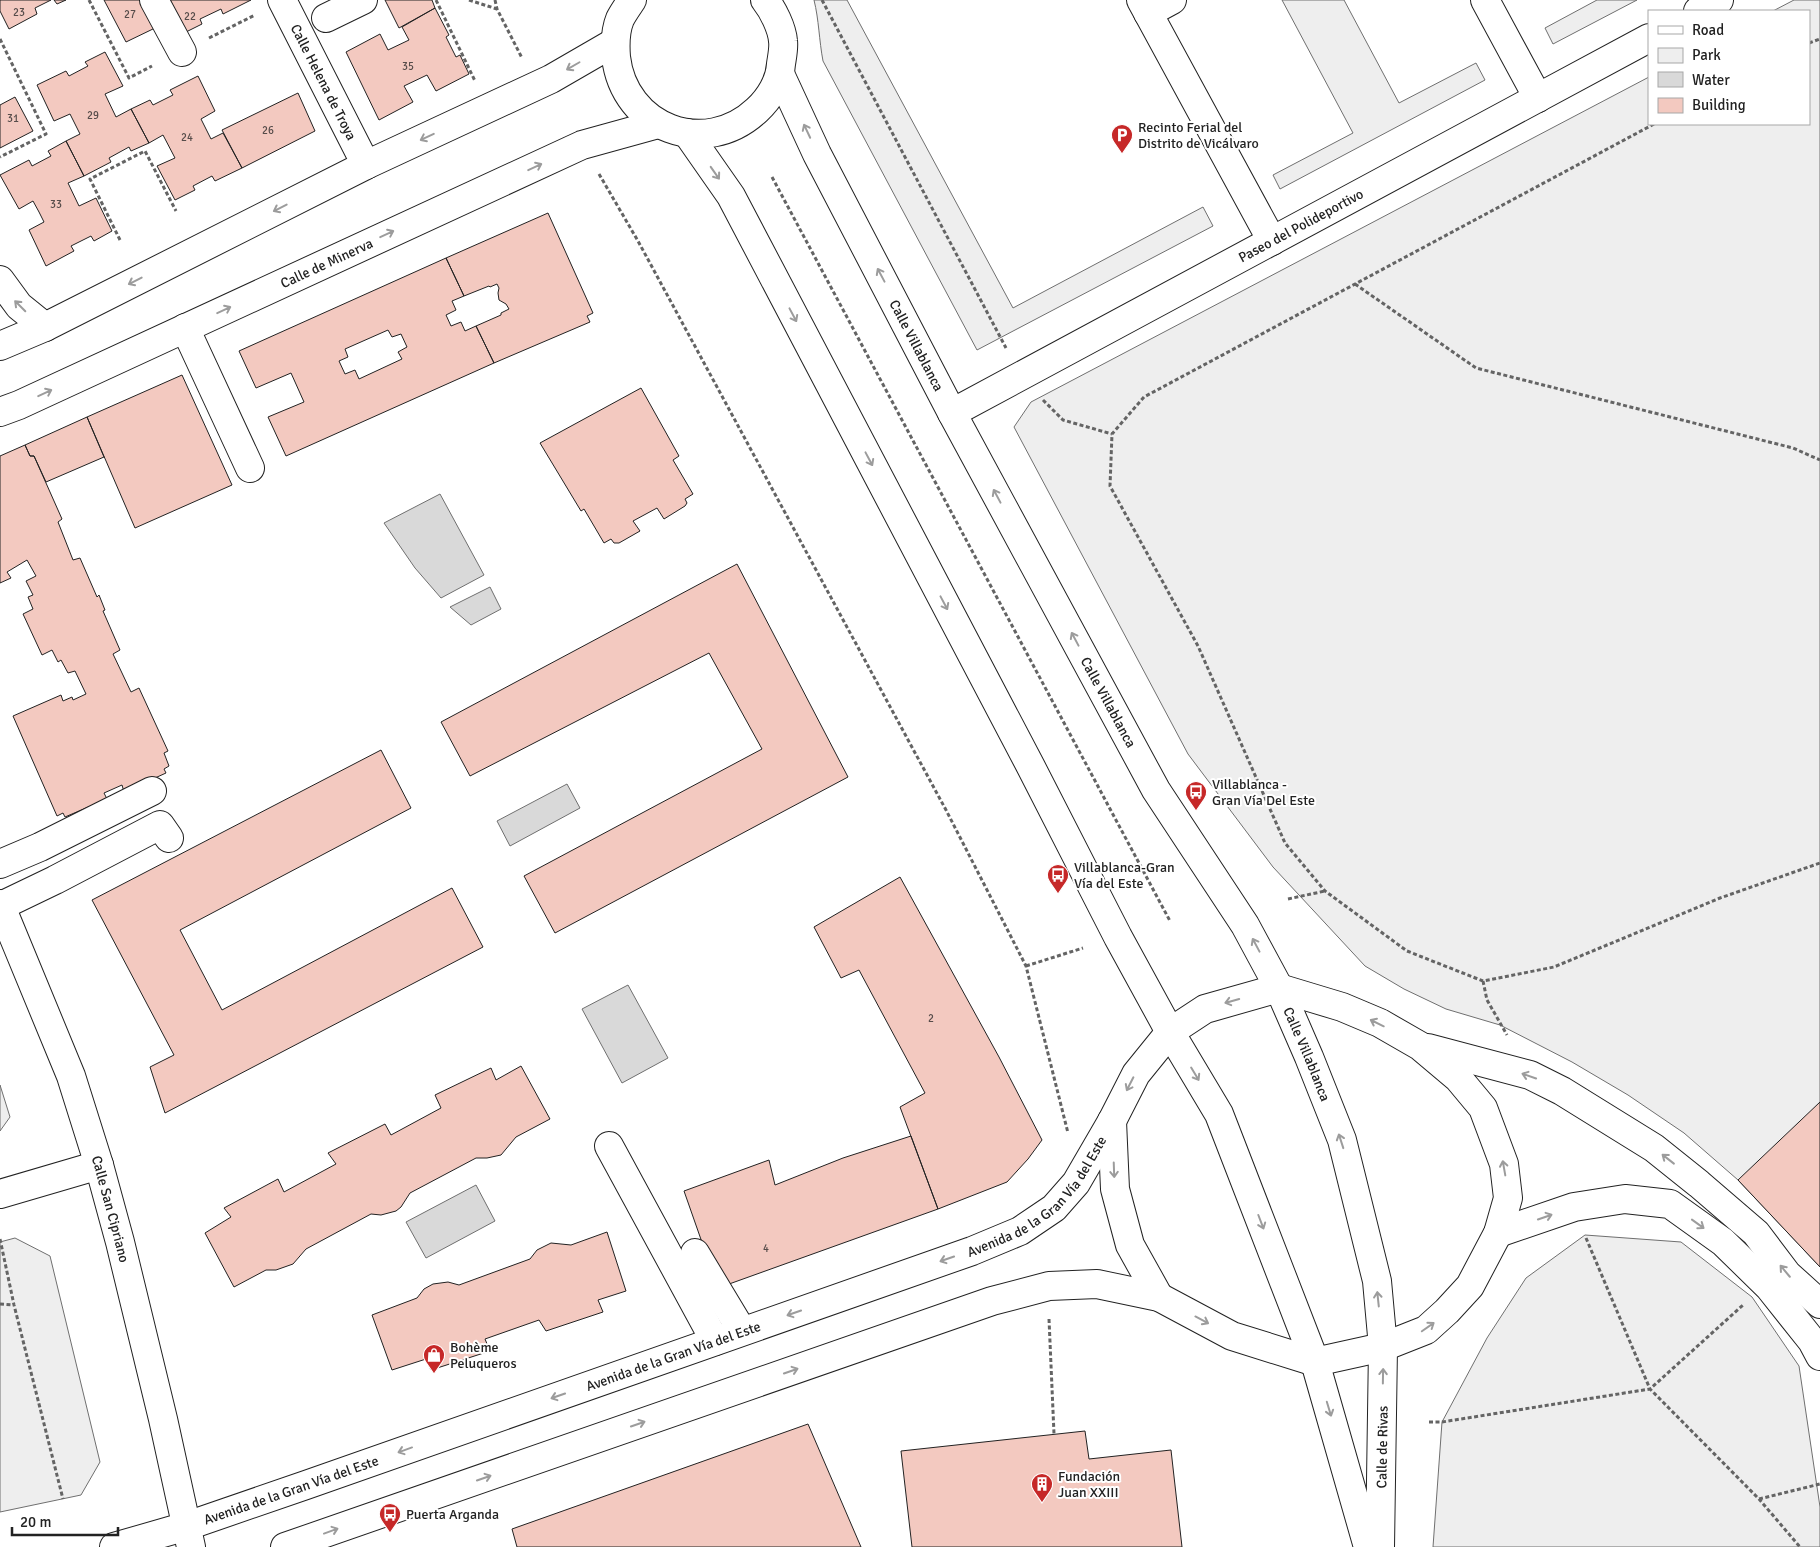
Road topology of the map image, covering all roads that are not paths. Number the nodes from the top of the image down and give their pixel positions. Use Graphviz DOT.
graph roads {
  1 [pos="154,0"];
  2 [pos="282,0"];
  3 [pos="363,0"];
  4 [pos="765,0"];
  5 [pos="1172,0"];
  6 [pos="1485,0"];
  7 [pos="1719,0"];
  8 [pos="1145,6"];
  9 [pos="1700,10"];
  10 [pos="620,15"];
  11 [pos="326,18"];
  12 [pos="1648,39"];
  13 [pos="182,52"];
  14 [pos="780,74"];
  15 [pos="1538,98"];
  16 [pos="658,124"];
  17 [pos="687,133"];
  18 [pos="366,165"];
  19 [pos="1272,241"];
  20 [pos="0,280"];
  21 [pos="45,327"];
  22 [pos="185,328"];
  23 [pos="0,346"];
  24 [pos="0,412"];
  25 [pos="952,413"];
  26 [pos="250,468"];
  27 [pos="152,791"];
  28 [pos="170,838"];
  29 [pos="0,864"];
  30 [pos="0,905"];
  31 [pos="1278,988"];
  32 [pos="1170,1032"];
  33 [pos="1420,1046"];
  34 [pos="1112,1121"];
  35 [pos="609,1146"];
  36 [pos="98,1165"];
  37 [pos="0,1194"];
  38 [pos="1498,1233"];
  39 [pos="695,1253"];
  40 [pos="1159,1297"];
  41 [pos="1820,1304"];
  42 [pos="742,1331"];
  43 [pos="715,1341"];
  44 [pos="1383,1347"];
  45 [pos="1820,1356"];
  46 [pos="1315,1362"];
  47 [pos="189,1537"];
  48 [pos="114,1547"];
  49 [pos="285,1547"];
  50 [pos="1368,1547"];
  51 [pos="1380,1547"];
  1 -- 13 [label="main road"];
  2 -- 18 [label="main road, Calle Helena de Troya"];
  3 -- 11 [label="main road"];
  4 -- 14 [label="main road"];
  5 -- 8 [label="main road"];
  6 -- 15 [label="main road"];
  7 -- 9 [label="main road"];
  8 -- 19 [label="main road"];
  10 -- 16 [label="main road"];
  10 -- 18 [label="main road, one-way"];
  12 -- 15 [label="main road, Paseo del Polideportivo"];
  14 -- 17 [label="main road"];
  25 -- 14 [label="main road, Calle Villablanca, one-way"];
  15 -- 19 [label="main road, Paseo del Polideportivo"];
  16 -- 17 [label="main road"];
  22 -- 16 [label="main road, Calle de Minerva, one-way"];
  17 -- 32 [label="main road, one-way"];
  18 -- 21 [label="main road, one-way"];
  19 -- 25 [label="main road, Paseo del Polideportivo"];
  21 -- 20 [label="main road, one-way"];
  21 -- 23 [label="main road"];
  24 -- 22 [label="main road, Calle de Minerva, one-way"];
  22 -- 26 [label="main road"];
  31 -- 25 [label="main road, Calle Villablanca, one-way"];
  27 -- 29 [label="main road"];
  28 -- 30 [label="main road"];
  30 -- 36 [label="main road, Calle San Cipriano"];
  31 -- 32 [label="main road, Avenida de la Gran Vía del Este, one-way"];
  33 -- 31 [label="main road, one-way"];
  44 -- 31 [label="main road, Calle Villablanca, one-way"];
  32 -- 34 [label="main road, Avenida de la Gran Vía del Este, one-way"];
  32 -- 46 [label="main road, one-way"];
  38 -- 33 [label="main road, one-way"];
  41 -- 33 [label="main road, one-way"];
  34 -- 40 [label="main road, Avenida de la Gran Vía del Este, one-way"];
  34 -- 42 [label="main road, Avenida de la Gran Vía del Este, one-way"];
  35 -- 43 [label="main road"];
  36 -- 37 [label="main road"];
  36 -- 47 [label="main road, Calle San Cipriano"];
  44 -- 38 [label="main road, one-way"];
  38 -- 45 [label="main road, one-way"];
  39 -- 42 [label="main road"];
  40 -- 46 [label="main road, one-way"];
  49 -- 40 [label="main road, one-way"];
  42 -- 43 [label="main road, Avenida de la Gran Vía del Este"];
  43 -- 47 [label="main road, Avenida de la Gran Vía del Este, one-way"];
  44 -- 46 [label="main road"];
  51 -- 44 [label="main road, Calle de Rivas, one-way"];
  46 -- 50 [label="main road, Calle de Rivas, one-way"];
  47 -- 48 [label="main road, Avenida de la Gran Vía del Este"];
}
